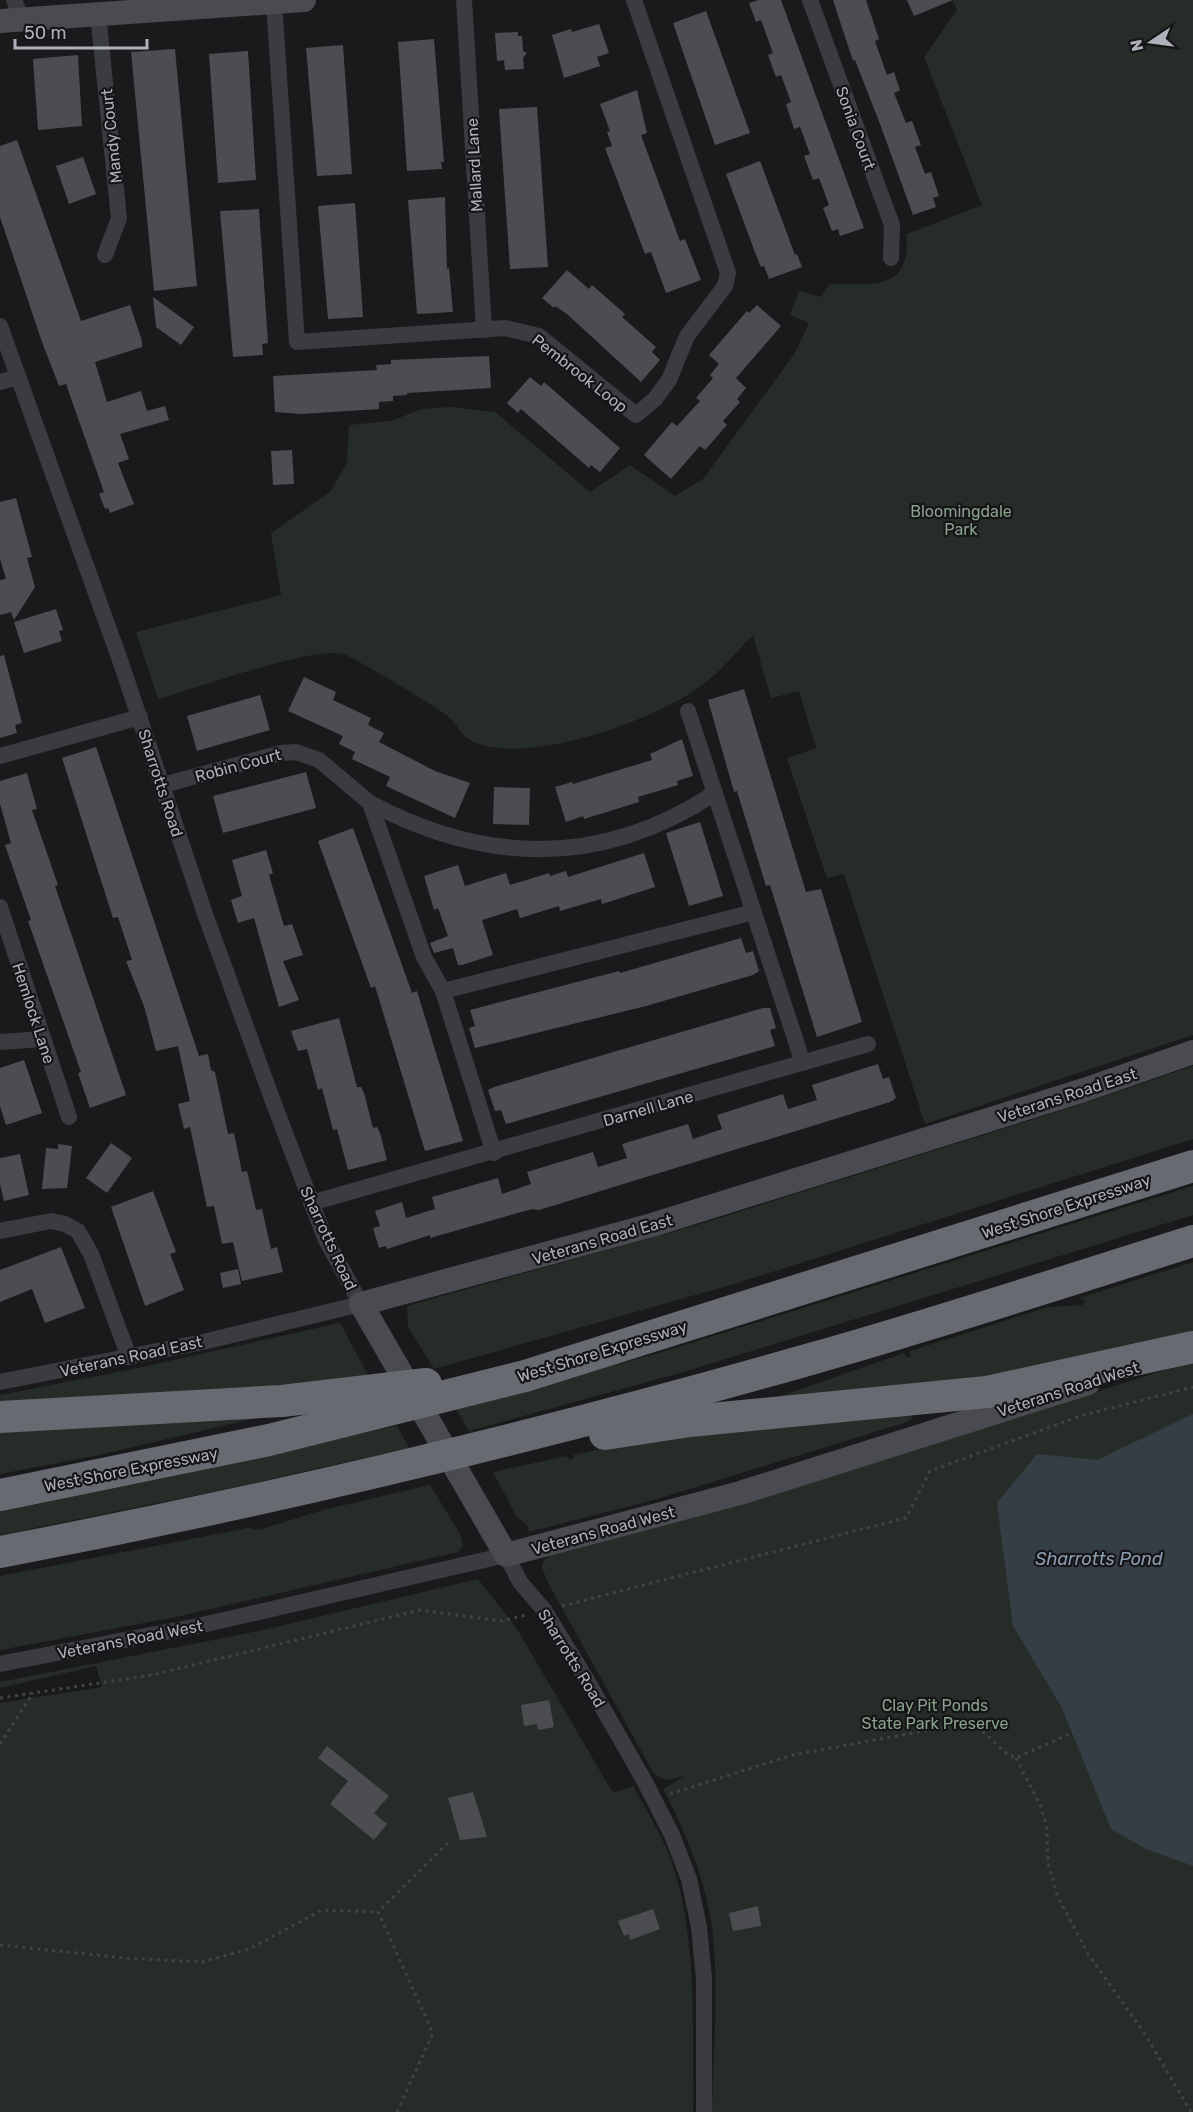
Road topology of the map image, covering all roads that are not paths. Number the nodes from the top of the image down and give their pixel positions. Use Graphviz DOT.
graph roads {
  1 [pos="304,0"];
  2 [pos="464,0"];
  3 [pos="634,0"];
  4 [pos="810,0"];
  5 [pos="274,2"];
  6 [pos="12,13"];
  7 [pos="98,14"];
  8 [pos="105,255"];
  9 [pos="891,258"];
  10 [pos="0,326"];
  11 [pos="484,330"];
  12 [pos="18,376"];
  13 [pos="0,382"];
  14 [pos="688,711"];
  15 [pos="140,717"];
  16 [pos="0,756"];
  17 [pos="163,785"];
  18 [pos="716,794"];
  19 [pos="370,803"];
  20 [pos="0,907"];
  21 [pos="754,912"];
  22 [pos="443,991"];
  23 [pos="42,1039"];
  24 [pos="0,1042"];
  25 [pos="868,1044"];
  26 [pos="1193,1052"];
  27 [pos="803,1063"];
  28 [pos="69,1118"];
  29 [pos="494,1153"];
  30 [pos="1193,1166"];
  31 [pos="311,1203"];
  32 [pos="0,1231"];
  33 [pos="1193,1241"];
  34 [pos="361,1304"];
  35 [pos="641,1339"];
  36 [pos="1193,1347"];
  37 [pos="129,1357"];
  38 [pos="0,1382"];
  39 [pos="0,1417"];
  40 [pos="0,1495"];
  41 [pos="251,1502"];
  42 [pos="0,1552"];
  43 [pos="506,1555"];
  44 [pos="0,1664"];
  45 [pos="704,2112"];
  1 -- 5 [label="street"];
  2 -- 11 [label="street, Mallard Lane"];
  3 -- 11 [label="street, Pembrook Loop"];
  4 -- 9 [label="street, Sonia Court"];
  5 -- 7 [label="street"];
  5 -- 11 [label="street, Pembrook Loop"];
  6 -- 7 [label="street"];
  7 -- 8 [label="street, Mandy Court"];
  10 -- 12 [label="street, Sharrotts Road"];
  12 -- 13 [label="street"];
  12 -- 15 [label="street, Sharrotts Road"];
  14 -- 18 [label="street"];
  15 -- 16 [label="street"];
  15 -- 17 [label="street, Sharrotts Road"];
  17 -- 19 [label="street, Robin Court"];
  17 -- 31 [label="street, Sharrotts Road"];
  18 -- 19 [label="street, Robin Court"];
  18 -- 21 [label="street"];
  19 -- 22 [label="street"];
  20 -- 23 [label="street, Hemlock Lane"];
  21 -- 22 [label="street"];
  21 -- 27 [label="street"];
  22 -- 29 [label="street"];
  23 -- 24 [label="street"];
  23 -- 28 [label="street, Hemlock Lane"];
  25 -- 27 [label="street, Darnell Lane"];
  26 -- 34 [label="street, Veterans Road East"];
  27 -- 29 [label="street, Darnell Lane"];
  29 -- 31 [label="street, Darnell Lane"];
  30 -- 35 [label="highway, West Shore Expressway"];
  31 -- 34 [label="street, Sharrotts Road"];
  32 -- 37 [label="street"];
  33 -- 41 [label="highway"];
  34 -- 37 [label="street, Veterans Road East"];
  34 -- 43 [label="street, Sharrotts Road"];
  35 -- 39 [label="highway"];
  35 -- 40 [label="highway, West Shore Expressway"];
  36 -- 41 [label="highway"];
  36 -- 43 [label="street, Veterans Road West"];
  37 -- 38 [label="street, Veterans Road East"];
  41 -- 42 [label="highway"];
  43 -- 44 [label="street, Veterans Road West"];
  43 -- 45 [label="street, Sharrotts Road"];
}
